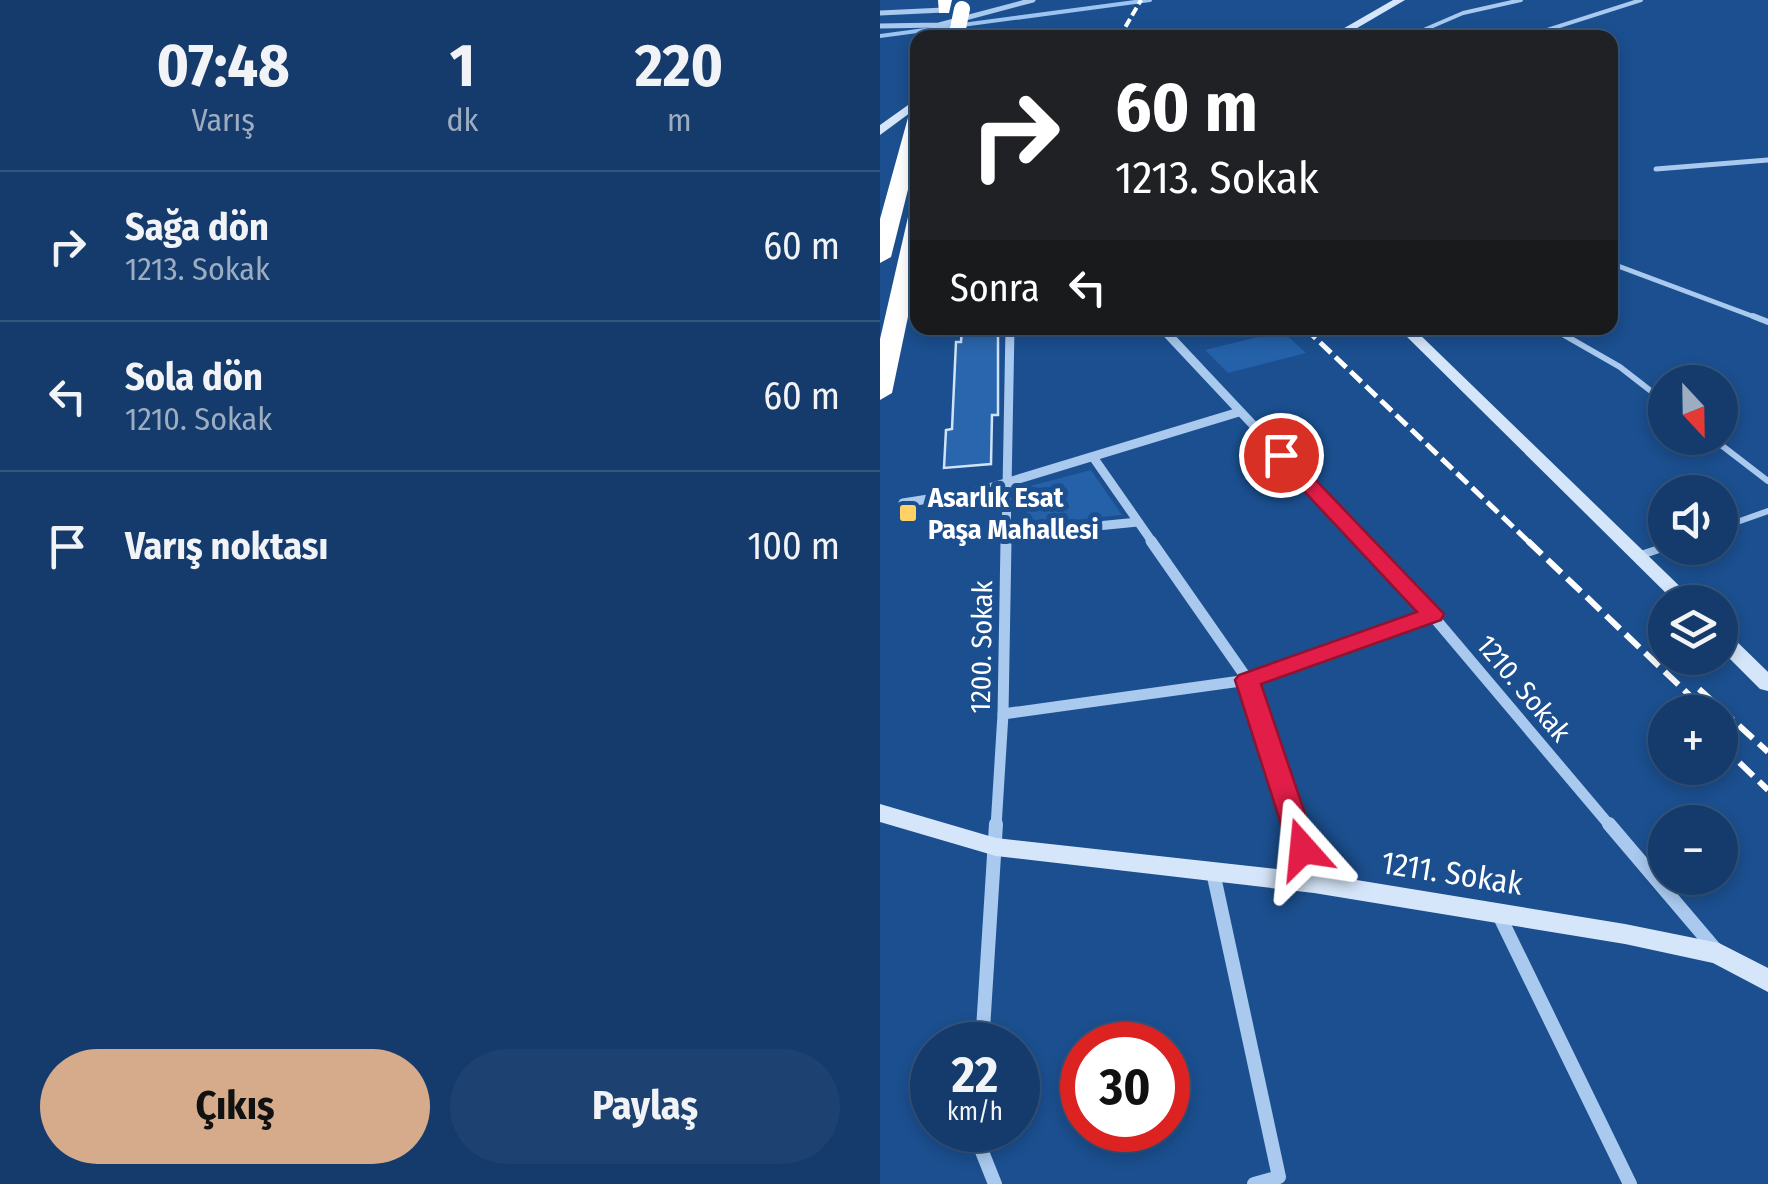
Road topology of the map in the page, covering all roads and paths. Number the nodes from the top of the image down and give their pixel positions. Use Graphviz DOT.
graph roads {
  1 [pos="1034,0"];
  2 [pos="1400,0"];
  3 [pos="1521,0"];
  4 [pos="1641,0"];
  5 [pos="944,5"];
  6 [pos="963,5"];
  7 [pos="880,13"];
  8 [pos="880,29"];
  9 [pos="939,30"];
  10 [pos="958,30"];
  11 [pos="1346,30"];
  12 [pos="1423,30"];
  13 [pos="1547,30"];
  14 [pos="910,108"];
  15 [pos="880,131"];
  16 [pos="910,144"];
  17 [pos="1768,160"];
  18 [pos="1656,169"];
  19 [pos="910,254"];
  20 [pos="880,257"];
  21 [pos="1618,266"];
  22 [pos="1768,322"];
  23 [pos="1010,335"];
  24 [pos="1168,335"];
  25 [pos="1412,335"];
  26 [pos="1564,335"];
  27 [pos="1648,389"];
  28 [pos="880,394"];
  29 [pos="1240,412"];
  30 [pos="1735,455"];
  31 [pos="1093,457"];
  32 [pos="1768,480"];
  33 [pos="1006,484"];
  34 [pos="903,504"];
  35 [pos="1768,512"];
  36 [pos="1138,522"];
  37 [pos="1738,522"];
  38 [pos="1005,535"];
  39 [pos="1648,553"];
  40 [pos="1638,556"];
  41 [pos="1668,585"];
  42 [pos="1432,614"];
  43 [pos="1738,654"];
  44 [pos="1248,680"];
  45 [pos="1768,684"];
  46 [pos="1003,714"];
  47 [pos="880,813"];
  48 [pos="996,847"];
  49 [pos="1212,871"];
  50 [pos="1314,883"];
  51 [pos="1498,913"];
  52 [pos="1718,954"];
  53 [pos="1768,981"];
  54 [pos="984,1022"];
  55 [pos="982,1152"];
  56 [pos="996,1184"];
  57 [pos="1254,1184"];
  58 [pos="1630,1184"];
  1 -- 8 [label="street"];
  2 -- 11 [label="street"];
  3 -- 12 [label="lane"];
  4 -- 13 [label="lane"];
  5 -- 7 [label="street"];
  5 -- 9 [label="highway"];
  6 -- 10 [label="highway, bridge"];
  14 -- 15 [label="street"];
  16 -- 20 [label="highway"];
  17 -- 18 [label="lane"];
  19 -- 28 [label="highway"];
  21 -- 22 [label="lane"];
  23 -- 33 [label="street, 1200. Sokak"];
  24 -- 29 [label="street, 1210. Sokak"];
  25 -- 40 [label="street"];
  26 -- 27 [label="lane"];
  29 -- 31 [label="street"];
  29 -- 42 [label="street, 1210. Sokak"];
  30 -- 32 [label="lane"];
  31 -- 33 [label="street"];
  31 -- 36 [label="street"];
  33 -- 34 [label="street"];
  33 -- 38 [label="street, 1200. Sokak"];
  35 -- 37 [label="lane"];
  36 -- 38 [label="street"];
  36 -- 44 [label="street"];
  38 -- 46 [label="street, 1200. Sokak"];
  39 -- 40 [label="lane"];
  40 -- 41 [label="street"];
  42 -- 44 [label="street"];
  42 -- 52 [label="street, 1210. Sokak"];
  43 -- 45 [label="street"];
  44 -- 46 [label="street"];
  44 -- 50 [label="street"];
  46 -- 48 [label="street, 1200. Sokak"];
  47 -- 48 [label="street, 1211. Sokak"];
  48 -- 49 [label="street, 1211. Sokak"];
  48 -- 54 [label="street, 1200. Sokak"];
  49 -- 50 [label="street, 1211. Sokak"];
  49 -- 57 [label="street"];
  50 -- 51 [label="street, 1211. Sokak"];
  51 -- 52 [label="street, 1211. Sokak"];
  51 -- 58 [label="street"];
  52 -- 53 [label="street, 1211. Sokak"];
  55 -- 56 [label="street"];
}
